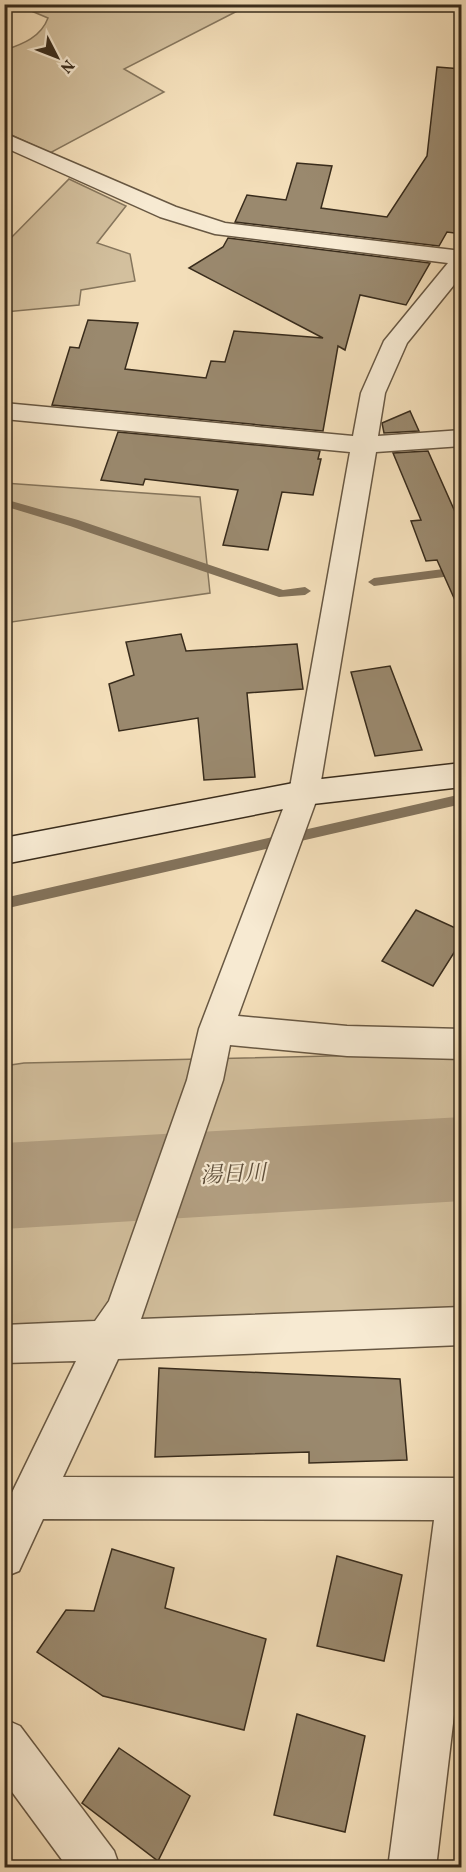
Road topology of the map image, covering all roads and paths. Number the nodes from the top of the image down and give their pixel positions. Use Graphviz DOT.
graph roads {
  1 [pos="4,140"];
  2 [pos="462,259"];
  3 [pos="4,411"];
  4 [pos="462,438"];
  5 [pos="364,445"];
  6 [pos="462,775"];
  7 [pos="300,804"];
  8 [pos="4,851"];
  9 [pos="216,1029"];
  10 [pos="462,1044"];
  11 [pos="116,1324"];
  12 [pos="462,1326"];
  13 [pos="4,1344"];
  14 [pos="32,1498"];
  15 [pos="460,1499"];
  16 [pos="4,1557"];
  17 [pos="4,1742"];
  18 [pos="97,1868"];
  19 [pos="412,1868"];
  1 -- 2 [label="street"];
  2 -- 5 [label="street"];
  3 -- 5 [label="street"];
  4 -- 5 [label="street"];
  5 -- 7 [label="street"];
  6 -- 7 [label="street"];
  7 -- 8 [label="street"];
  7 -- 9 [label="street"];
  9 -- 10 [label="street"];
  9 -- 11 [label="street"];
  11 -- 12 [label="street"];
  11 -- 13 [label="street"];
  11 -- 14 [label="street"];
  14 -- 15 [label="street"];
  14 -- 16 [label="street"];
  15 -- 19 [label="street"];
  17 -- 18 [label="street"];
}
